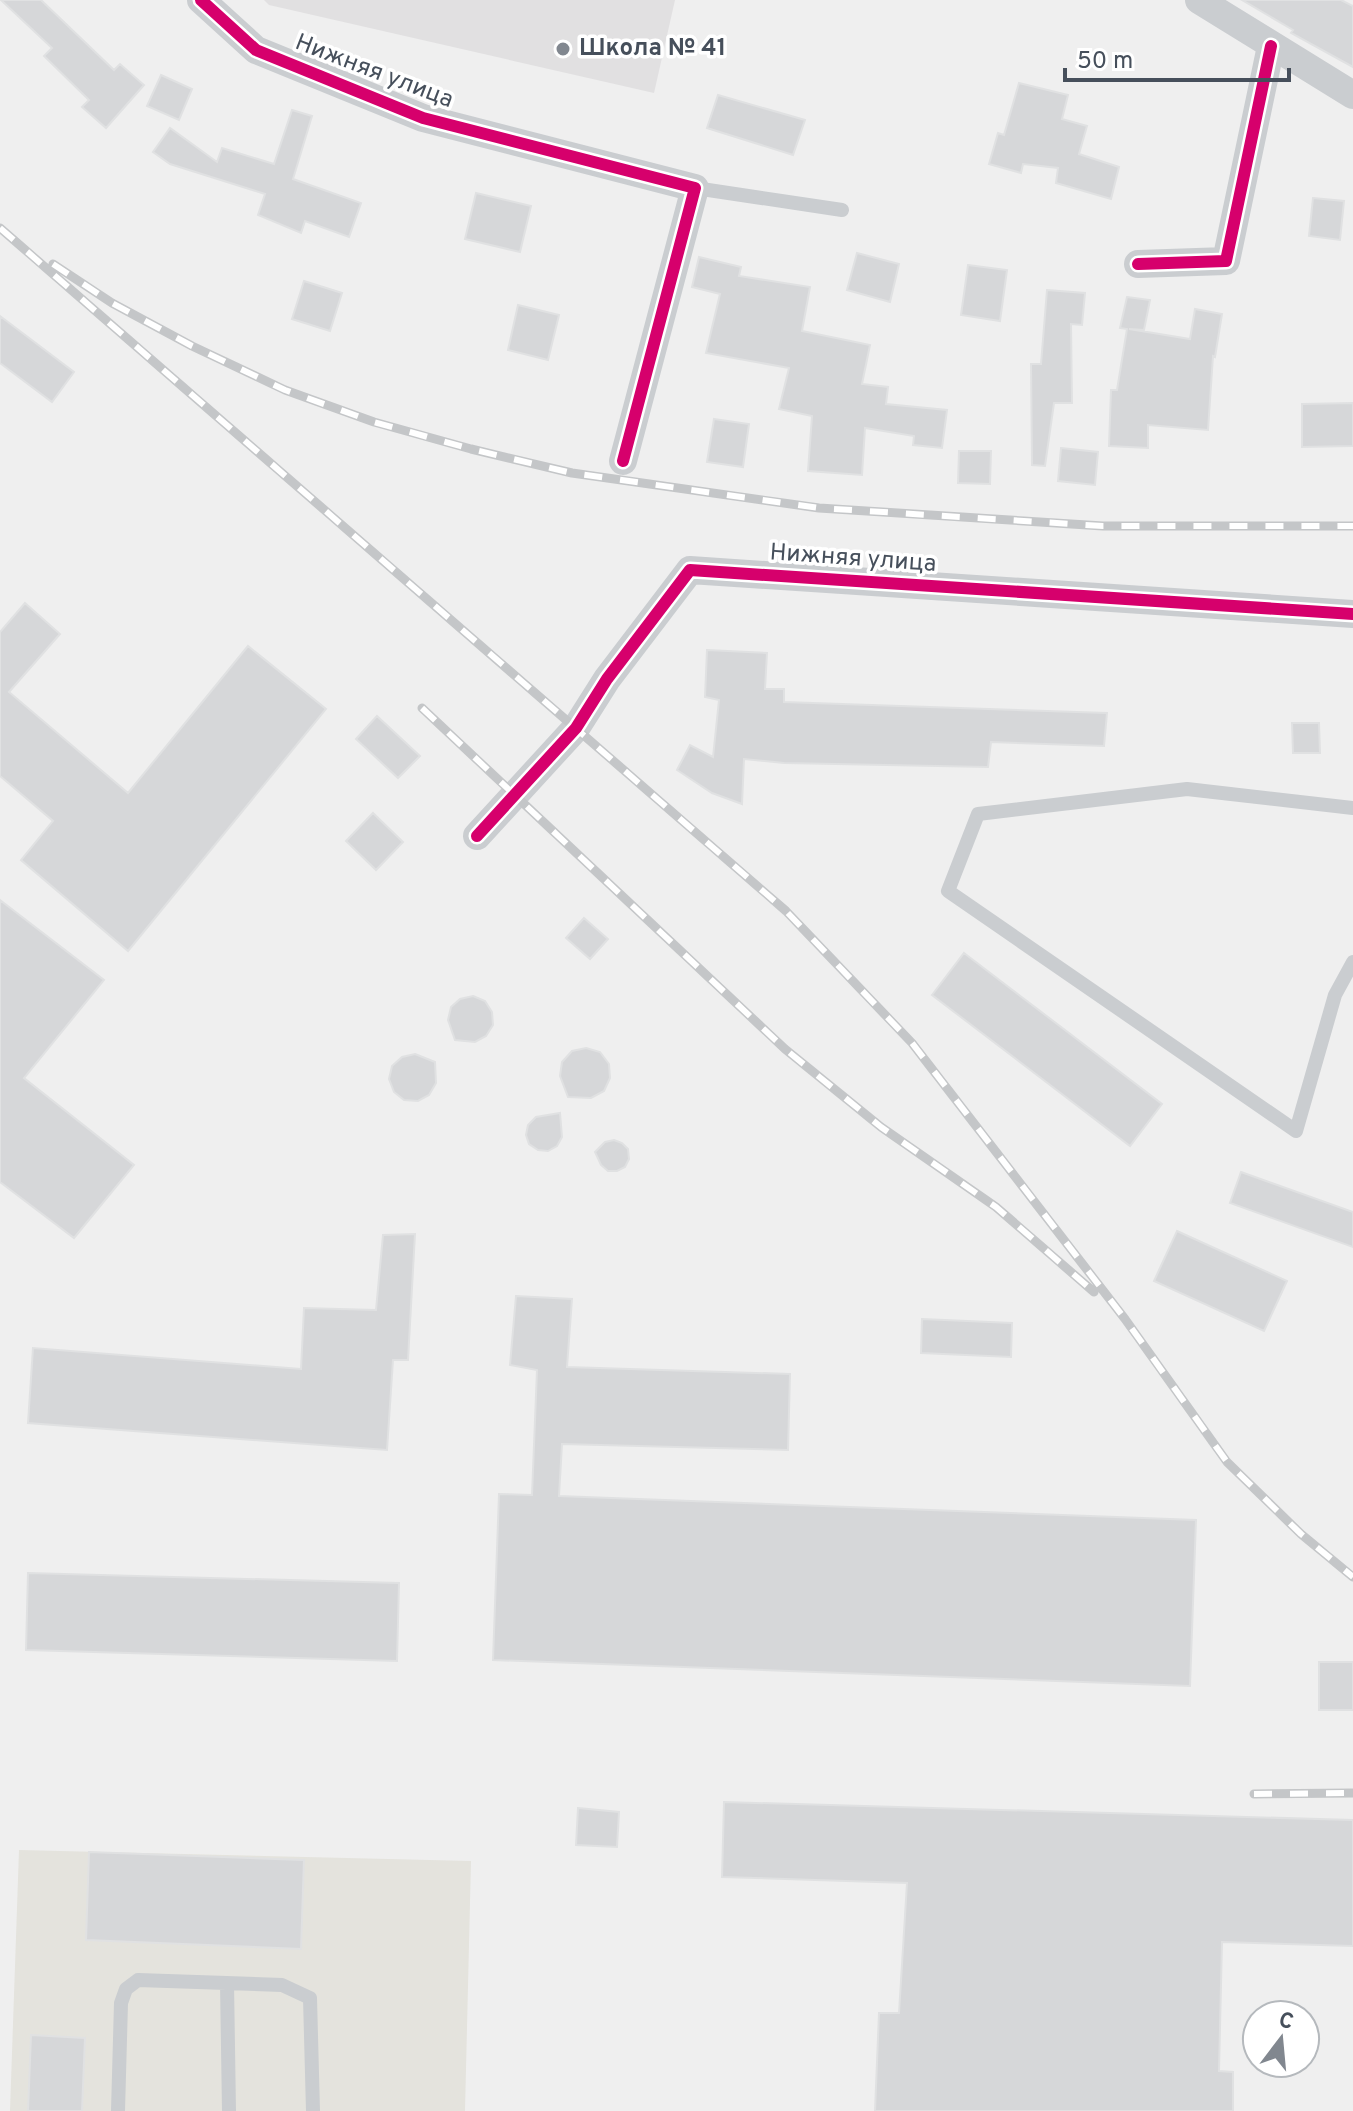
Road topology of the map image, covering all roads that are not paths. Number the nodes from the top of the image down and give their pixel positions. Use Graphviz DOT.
graph roads {
  1 [pos="201,0"];
  2 [pos="1199,0"];
  3 [pos="1271,46"];
  4 [pos="1353,95"];
  5 [pos="695,188"];
  6 [pos="842,210"];
  7 [pos="1138,264"];
  8 [pos="623,461"];
  9 [pos="1353,614"];
  10 [pos="1353,808"];
  11 [pos="477,836"];
  12 [pos="1353,962"];
  13 [pos="227,1983"];
  14 [pos="118,2111"];
  15 [pos="229,2111"];
  16 [pos="313,2111"];
  1 -- 5 [label="street, Нижняя улица"];
  2 -- 3 [label="street"];
  3 -- 4 [label="street"];
  3 -- 7 [label="street"];
  5 -- 6 [label="lane"];
  5 -- 8 [label="street"];
  9 -- 11 [label="street, Нижняя улица"];
  10 -- 12 [label="lane"];
  13 -- 14 [label="lane"];
  13 -- 15 [label="lane"];
  13 -- 16 [label="lane"];
}
